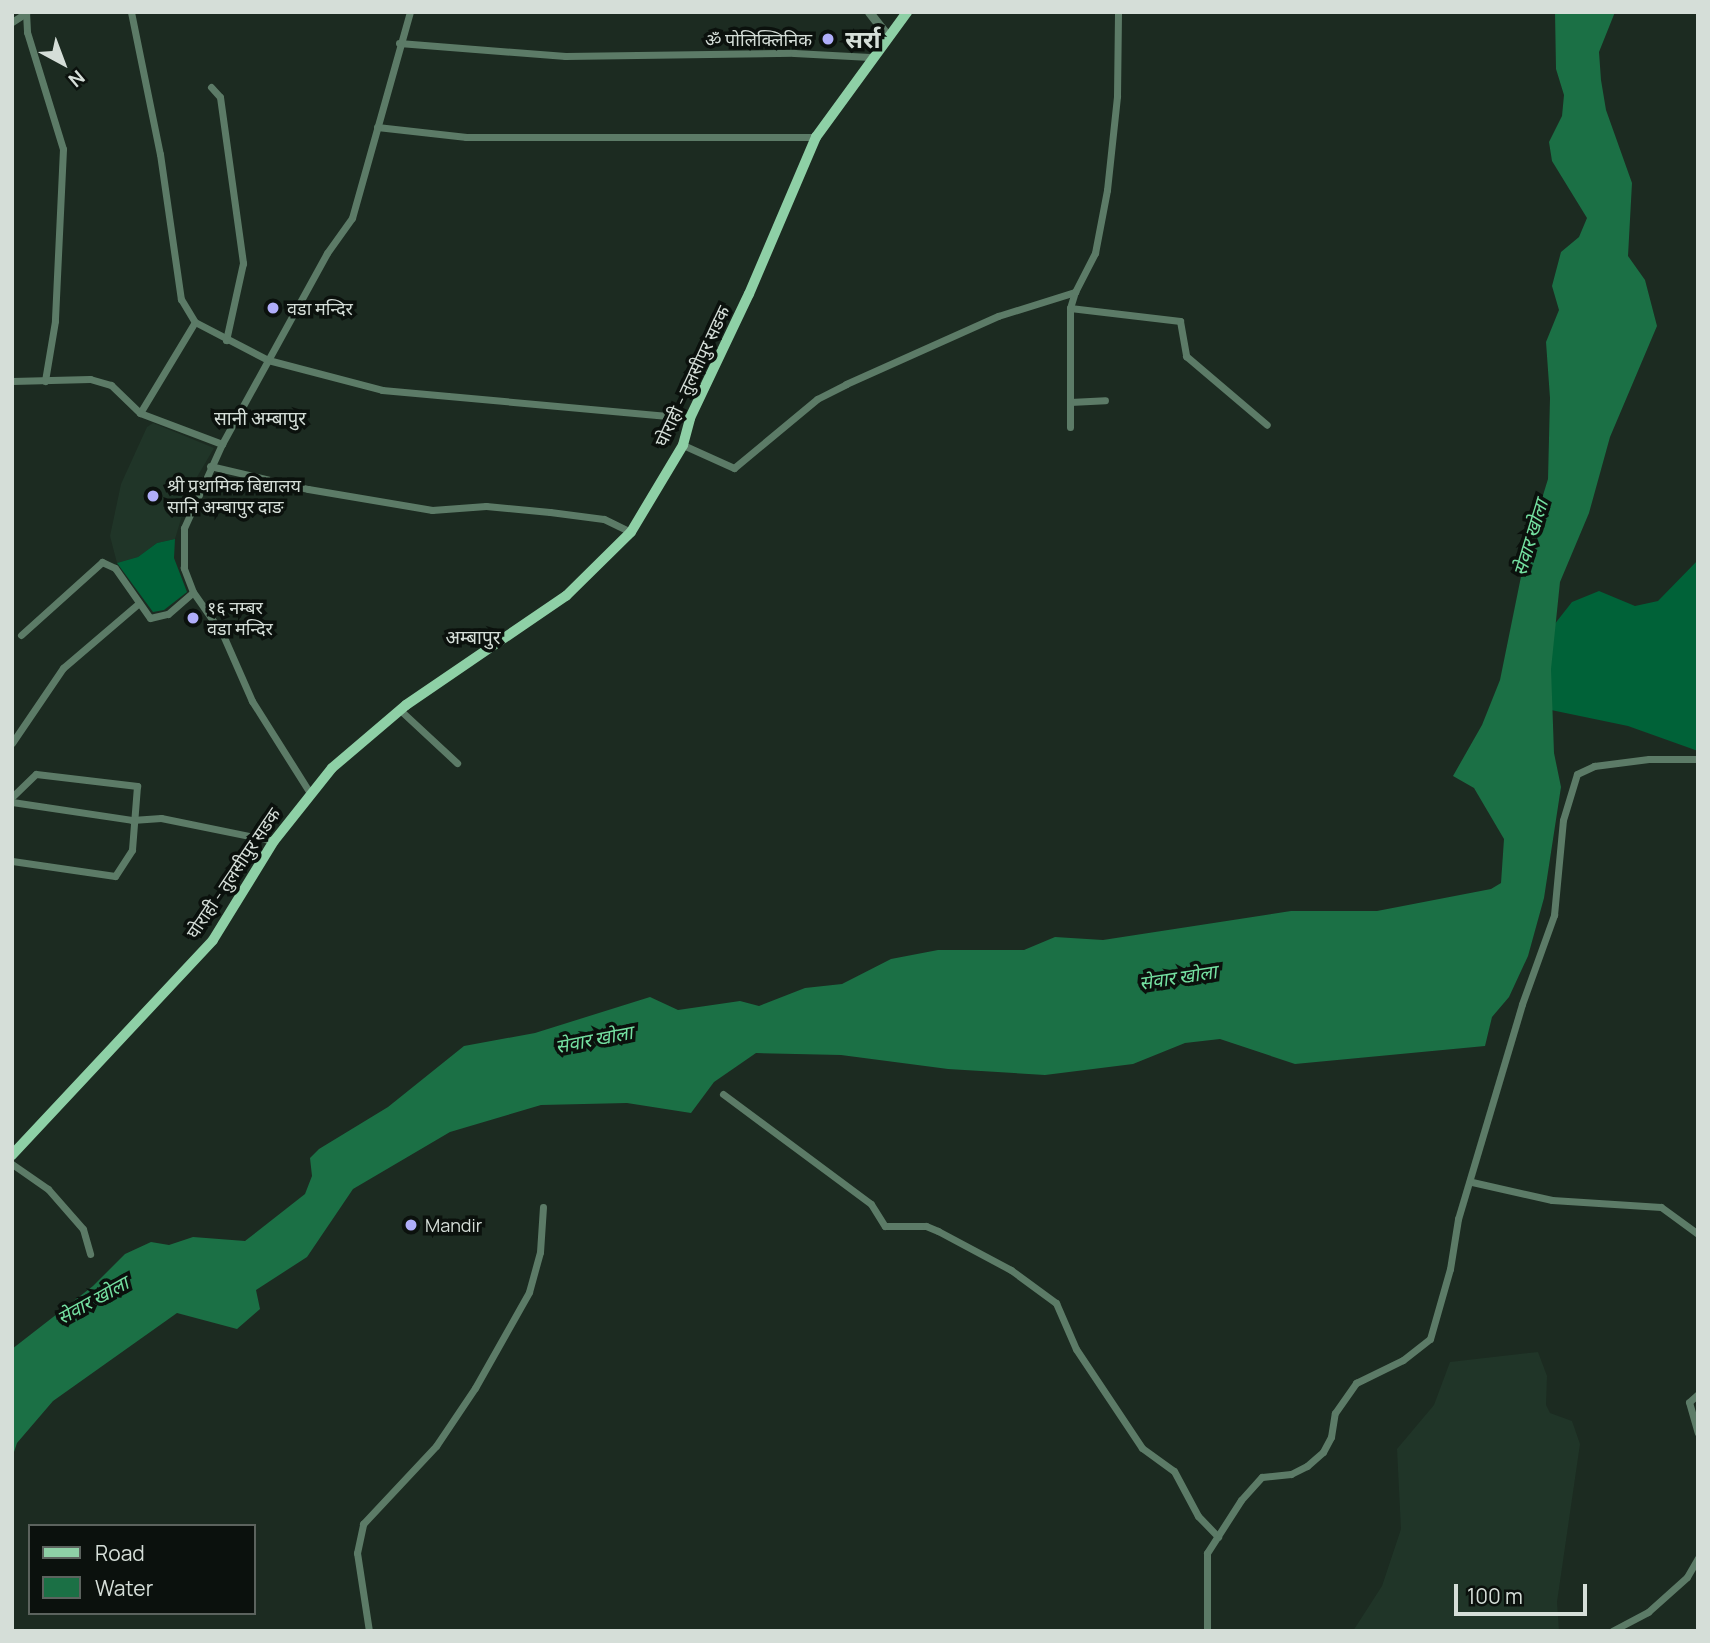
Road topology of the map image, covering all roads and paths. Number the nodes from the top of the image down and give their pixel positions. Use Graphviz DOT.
graph roads {
  1 [pos="131,12"];
  2 [pos="410,12"];
  3 [pos="869,12"];
  4 [pos="908,12"];
  5 [pos="1118,12"];
  6 [pos="26,13"];
  7 [pos="12,22"];
  8 [pos="887,35"];
  9 [pos="398,43"];
  10 [pos="870,57"];
  11 [pos="211,87"];
  12 [pos="377,127"];
  13 [pos="816,137"];
  14 [pos="1075,292"];
  15 [pos="1070,308"];
  16 [pos="195,323"];
  17 [pos="226,340"];
  18 [pos="268,360"];
  19 [pos="12,381"];
  20 [pos="45,381"];
  21 [pos="1105,400"];
  22 [pos="1070,402"];
  23 [pos="140,413"];
  24 [pos="690,418"];
  25 [pos="1267,425"];
  26 [pos="1070,427"];
  27 [pos="222,444"];
  28 [pos="683,444"];
  29 [pos="210,466"];
  30 [pos="631,532"];
  31 [pos="193,592"];
  32 [pos="138,604"];
  33 [pos="21,635"];
  34 [pos="400,710"];
  35 [pos="12,743"];
  36 [pos="1698,760"];
  37 [pos="457,763"];
  38 [pos="12,784"];
  39 [pos="19,791"];
  40 [pos="310,793"];
  41 [pos="12,799"];
  42 [pos="136,820"];
  43 [pos="274,841"];
  44 [pos="12,861"];
  45 [pos="723,1094"];
  46 [pos="12,1156"];
  47 [pos="12,1164"];
  48 [pos="1472,1182"];
  49 [pos="543,1207"];
  50 [pos="1698,1234"];
  51 [pos="90,1254"];
  52 [pos="1698,1394"];
  53 [pos="1698,1433"];
  54 [pos="1218,1537"];
  55 [pos="1698,1558"];
  56 [pos="369,1631"];
  57 [pos="1206,1631"];
  58 [pos="1612,1631"];
  1 -- 16 [label="street"];
  2 -- 9 [label="street"];
  3 -- 8 [label="street"];
  4 -- 8 [label="main road, घोराही - तुलसीपुर सडक"];
  5 -- 14 [label="street"];
  6 -- 7 [label="street"];
  6 -- 20 [label="street"];
  8 -- 10 [label="main road, घोराही - तुलसीपुर सडक"];
  9 -- 10 [label="street"];
  9 -- 12 [label="street"];
  10 -- 13 [label="main road, घोराही - तुलसीपुर सडक"];
  11 -- 17 [label="street"];
  12 -- 13 [label="street"];
  12 -- 18 [label="street"];
  13 -- 24 [label="main road, घोराही - तुलसीपुर सडक"];
  14 -- 15 [label="street"];
  14 -- 28 [label="street"];
  15 -- 22 [label="street"];
  15 -- 25 [label="street"];
  16 -- 17 [label="street"];
  16 -- 23 [label="street"];
  17 -- 18 [label="street"];
  18 -- 24 [label="street"];
  18 -- 27 [label="street"];
  19 -- 20 [label="street"];
  20 -- 23 [label="street"];
  21 -- 22 [label="street"];
  22 -- 26 [label="street"];
  23 -- 27 [label="street"];
  24 -- 28 [label="main road, घोराही - तुलसीपुर सडक"];
  27 -- 29 [label="street"];
  28 -- 30 [label="main road, घोराही - तुलसीपुर सडक"];
  29 -- 30 [label="street"];
  29 -- 31 [label="street"];
  30 -- 34 [label="main road, घोराही - तुलसीपुर सडक"];
  31 -- 32 [label="street"];
  31 -- 40 [label="street"];
  32 -- 33 [label="street"];
  32 -- 35 [label="street"];
  34 -- 37 [label="street"];
  34 -- 40 [label="main road, घोराही - तुलसीपुर सडक"];
  36 -- 48 [label="street"];
  38 -- 39 [label="street"];
  39 -- 41 [label="street"];
  39 -- 42 [label="street"];
  40 -- 43 [label="main road, घोराही - तुलसीपुर सडक"];
  41 -- 42 [label="street"];
  42 -- 43 [label="street"];
  42 -- 44 [label="street"];
  43 -- 46 [label="main road, घोराही - तुलसीपुर सडक"];
  45 -- 54 [label="street"];
  47 -- 51 [label="street"];
  48 -- 50 [label="street"];
  48 -- 54 [label="street"];
  49 -- 56 [label="street"];
  52 -- 53 [label="street"];
  54 -- 57 [label="street"];
  55 -- 58 [label="street"];
}
